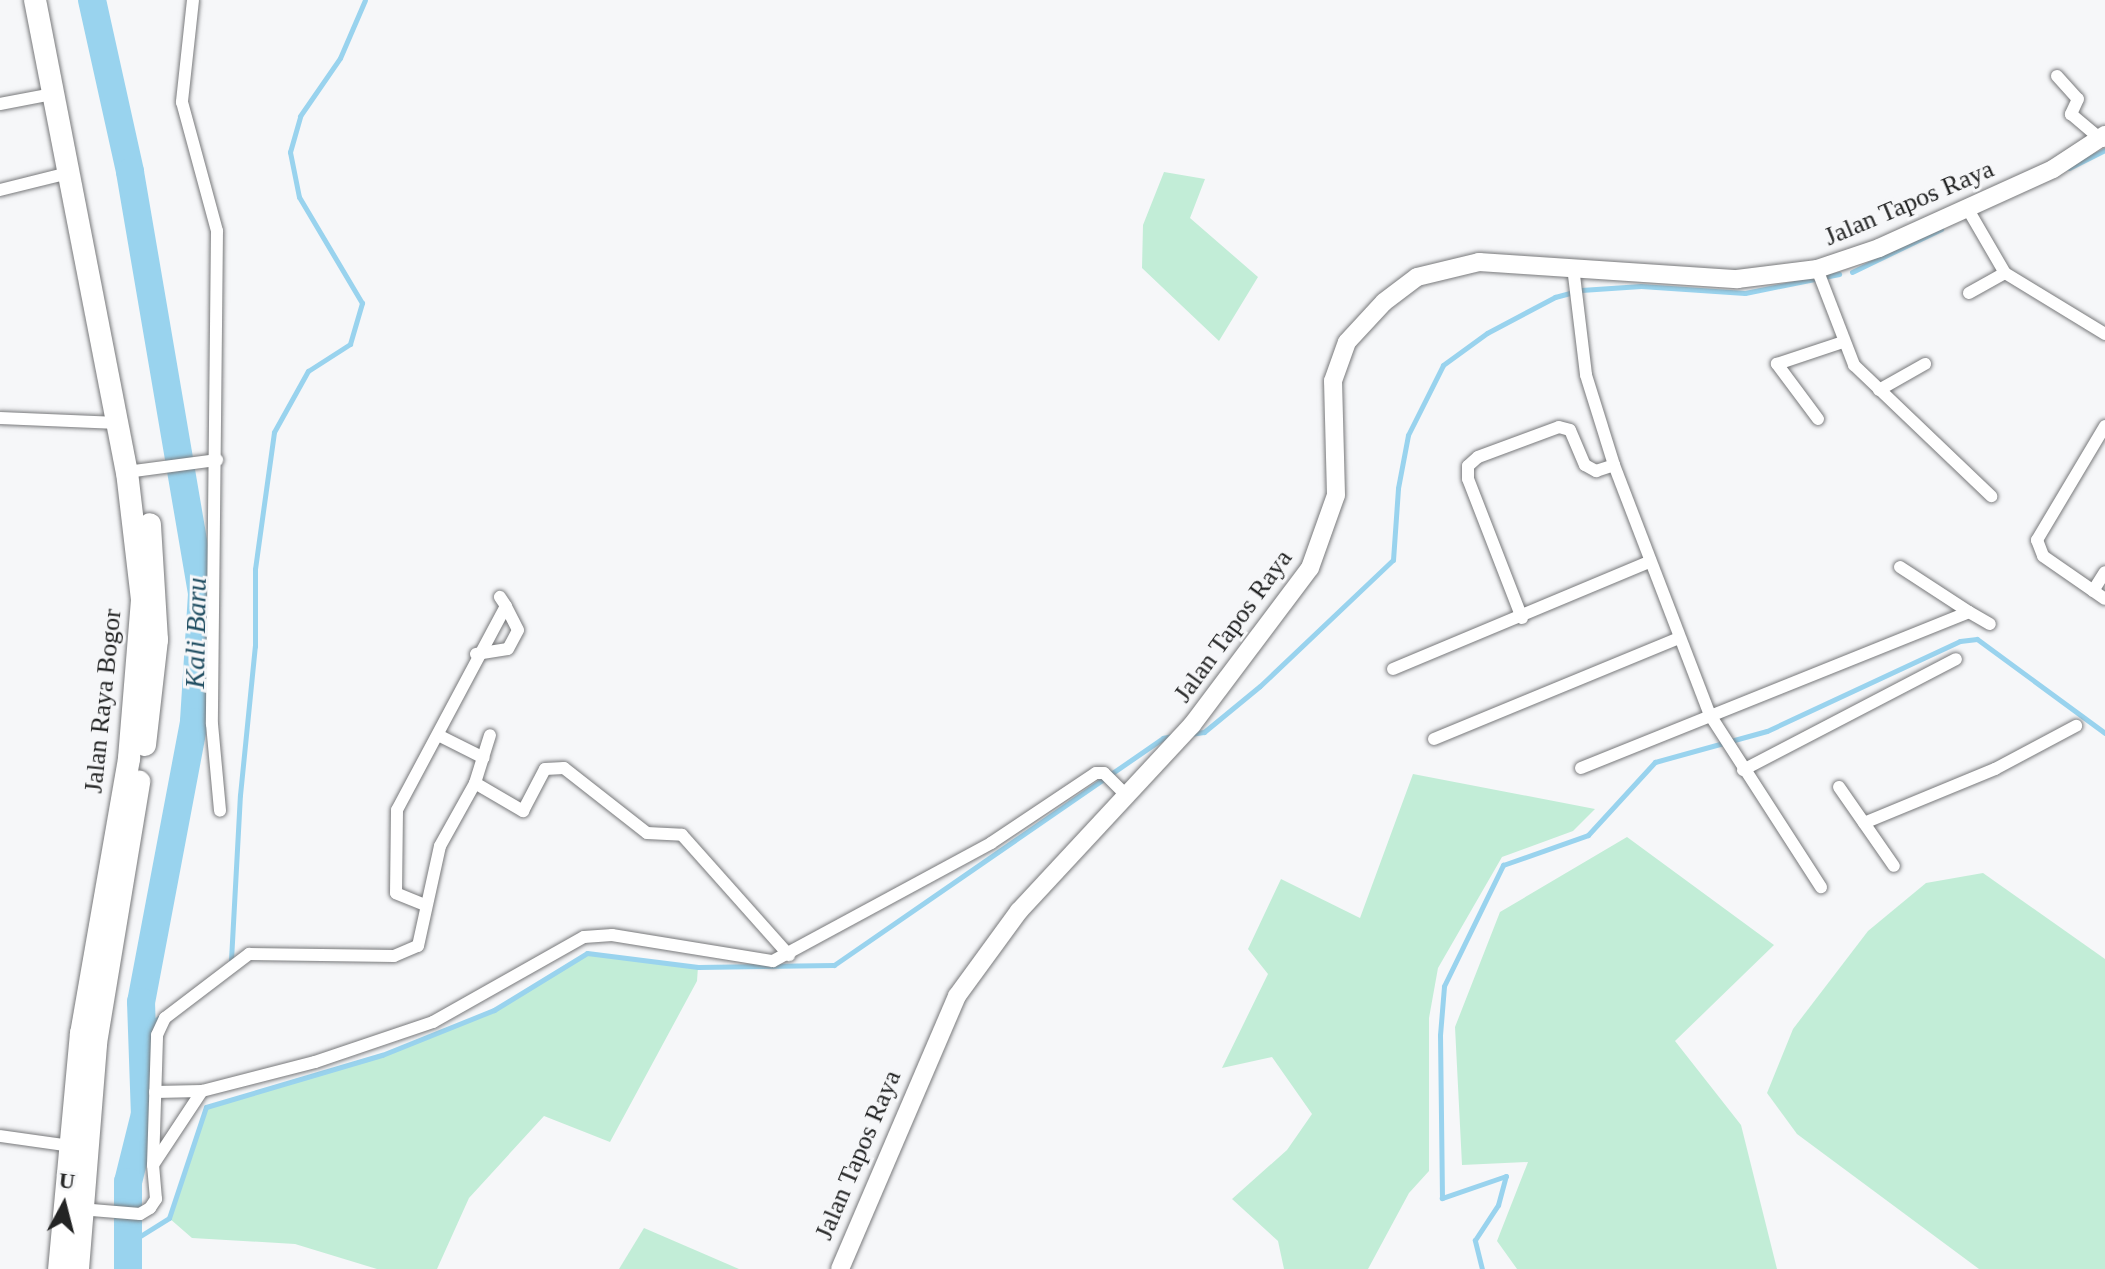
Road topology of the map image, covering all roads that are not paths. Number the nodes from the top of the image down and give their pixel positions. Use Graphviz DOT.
graph roads {
  1 [pos="35,0"];
  2 [pos="50,0"];
  3 [pos="193,0"];
  4 [pos="2057,76"];
  5 [pos="53,94"];
  6 [pos="0,104"];
  7 [pos="2104,139"];
  8 [pos="68,173"];
  9 [pos="0,190"];
  10 [pos="1969,212"];
  11 [pos="2005,273"];
  12 [pos="1573,275"];
  13 [pos="1819,278"];
  14 [pos="1969,293"];
  15 [pos="2105,334"];
  16 [pos="1843,342"];
  17 [pos="1925,364"];
  18 [pos="1879,390"];
  19 [pos="0,418"];
  20 [pos="1818,419"];
  21 [pos="118,423"];
  22 [pos="2105,426"];
  23 [pos="212,461"];
  24 [pos="1614,465"];
  25 [pos="142,468"];
  26 [pos="1991,496"];
  27 [pos="1649,562"];
  28 [pos="1900,567"];
  29 [pos="2105,572"];
  30 [pos="2093,591"];
  31 [pos="2105,599"];
  32 [pos="1969,612"];
  33 [pos="1522,618"];
  34 [pos="1990,624"];
  35 [pos="1679,638"];
  36 [pos="476,654"];
  37 [pos="1956,659"];
  38 [pos="1393,669"];
  39 [pos="1712,722"];
  40 [pos="2076,726"];
  41 [pos="438,735"];
  42 [pos="490,735"];
  43 [pos="1434,739"];
  44 [pos="484,758"];
  45 [pos="1581,768"];
  46 [pos="1743,770"];
  47 [pos="475,783"];
  48 [pos="1839,787"];
  49 [pos="1122,791"];
  50 [pos="220,811"];
  51 [pos="1864,823"];
  52 [pos="1894,866"];
  53 [pos="1821,887"];
  54 [pos="425,905"];
  55 [pos="789,955"];
  56 [pos="202,1091"];
  57 [pos="155,1092"];
  58 [pos="0,1136"];
  59 [pos="71,1146"];
  60 [pos="153,1165"];
  61 [pos="73,1208"];
  62 [pos="59,1269"];
  63 [pos="78,1269"];
  64 [pos="840,1269"];
  1 -- 5 [label="highway, Jalan Raya Bogor"];
  2 -- 25 [label="highway, Jalan Raya Bogor"];
  3 -- 23 [label="street"];
  4 -- 7 [label="street"];
  5 -- 6 [label="street"];
  5 -- 8 [label="highway, Jalan Raya Bogor"];
  7 -- 10 [label="main road, Jalan Tapos Raya"];
  8 -- 9 [label="street"];
  8 -- 21 [label="highway, Jalan Raya Bogor"];
  10 -- 11 [label="street"];
  10 -- 13 [label="main road, Jalan Tapos Raya"];
  11 -- 14 [label="street"];
  11 -- 15 [label="street"];
  12 -- 13 [label="main road, Jalan Tapos Raya"];
  12 -- 24 [label="street"];
  12 -- 49 [label="main road, Jalan Tapos Raya"];
  13 -- 16 [label="street"];
  16 -- 18 [label="street"];
  16 -- 20 [label="street"];
  17 -- 18 [label="street"];
  18 -- 26 [label="street"];
  19 -- 21 [label="street"];
  21 -- 25 [label="highway, Jalan Raya Bogor"];
  22 -- 30 [label="street"];
  23 -- 25 [label="street"];
  23 -- 50 [label="street"];
  24 -- 27 [label="street"];
  24 -- 33 [label="street"];
  25 -- 59 [label="highway, Jalan Raya Bogor"];
  25 -- 61 [label="highway, Jalan Raya Bogor"];
  27 -- 33 [label="street"];
  27 -- 35 [label="street"];
  28 -- 32 [label="street"];
  29 -- 30 [label="street"];
  30 -- 31 [label="street"];
  32 -- 34 [label="street"];
  32 -- 39 [label="street"];
  33 -- 38 [label="street"];
  35 -- 39 [label="street"];
  35 -- 43 [label="street"];
  36 -- 36 [label="street"];
  36 -- 41 [label="street"];
  37 -- 46 [label="street"];
  39 -- 45 [label="street"];
  39 -- 46 [label="street"];
  40 -- 51 [label="street"];
  41 -- 44 [label="street"];
  41 -- 54 [label="street"];
  42 -- 44 [label="street"];
  44 -- 47 [label="street"];
  46 -- 53 [label="street"];
  47 -- 54 [label="street"];
  47 -- 55 [label="street"];
  48 -- 51 [label="street"];
  49 -- 55 [label="street"];
  49 -- 64 [label="main road, Jalan Tapos Raya"];
  51 -- 52 [label="street"];
  54 -- 57 [label="street"];
  55 -- 56 [label="street"];
  56 -- 57 [label="street"];
  56 -- 60 [label="street"];
  57 -- 60 [label="street"];
  58 -- 59 [label="street"];
  59 -- 61 [label="highway, Jalan Raya Bogor"];
  60 -- 61 [label="street"];
  61 -- 62 [label="highway, Jalan Raya Bogor"];
  61 -- 63 [label="highway, Jalan Raya Bogor"];
}
